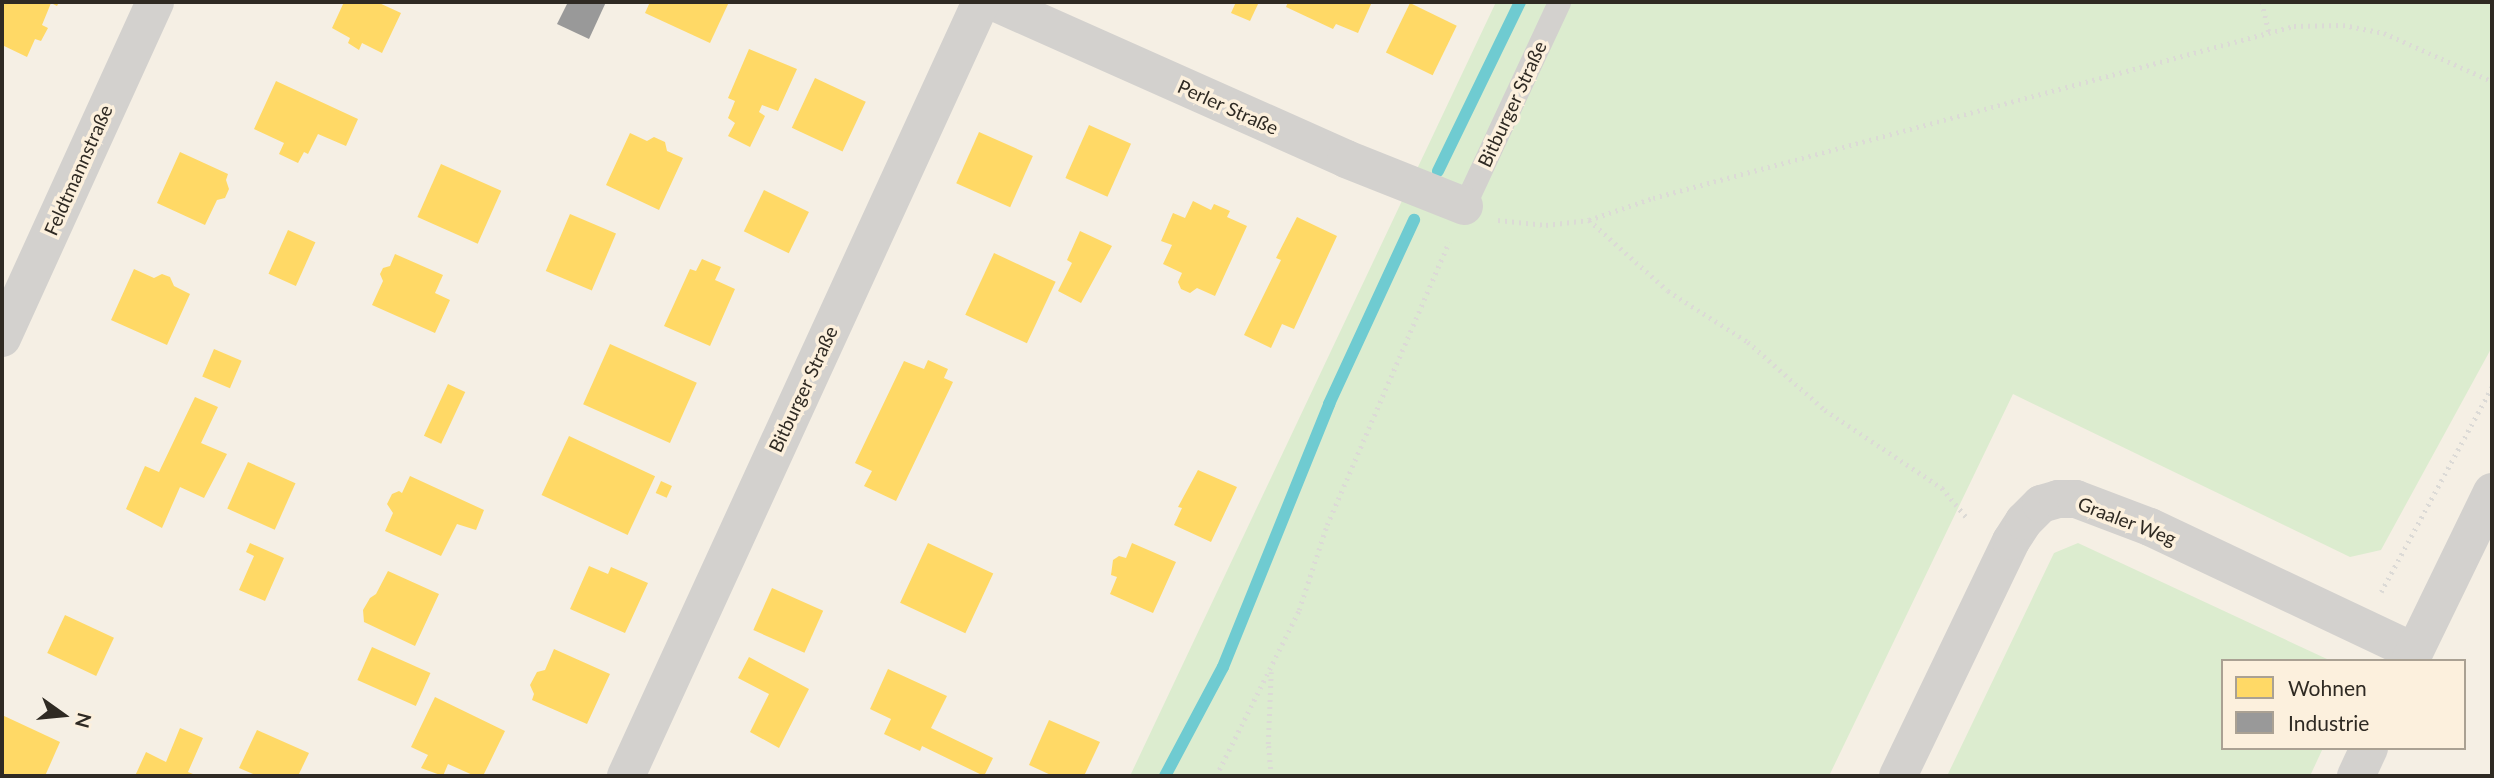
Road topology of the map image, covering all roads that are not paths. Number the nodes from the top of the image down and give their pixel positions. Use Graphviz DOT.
graph roads {
  1 [pos="155,2"];
  2 [pos="981,2"];
  3 [pos="994,2"];
  4 [pos="1559,2"];
  5 [pos="1464,206"];
  6 [pos="2,338"];
  7 [pos="2492,492"];
  8 [pos="2412,657"];
  9 [pos="2368,750"];
  10 [pos="626,776"];
  11 [pos="1898,776"];
  12 [pos="2356,776"];
  1 -- 6 [label="street, Feldtmannstraße"];
  2 -- 10 [label="street, Bitburger Straße"];
  3 -- 5 [label="street, Perler Straße"];
  4 -- 5 [label="lane, Bitburger Straße"];
  7 -- 8 [label="street"];
  8 -- 11 [label="street, Graaler Weg"];
  9 -- 12 [label="street"];
}
